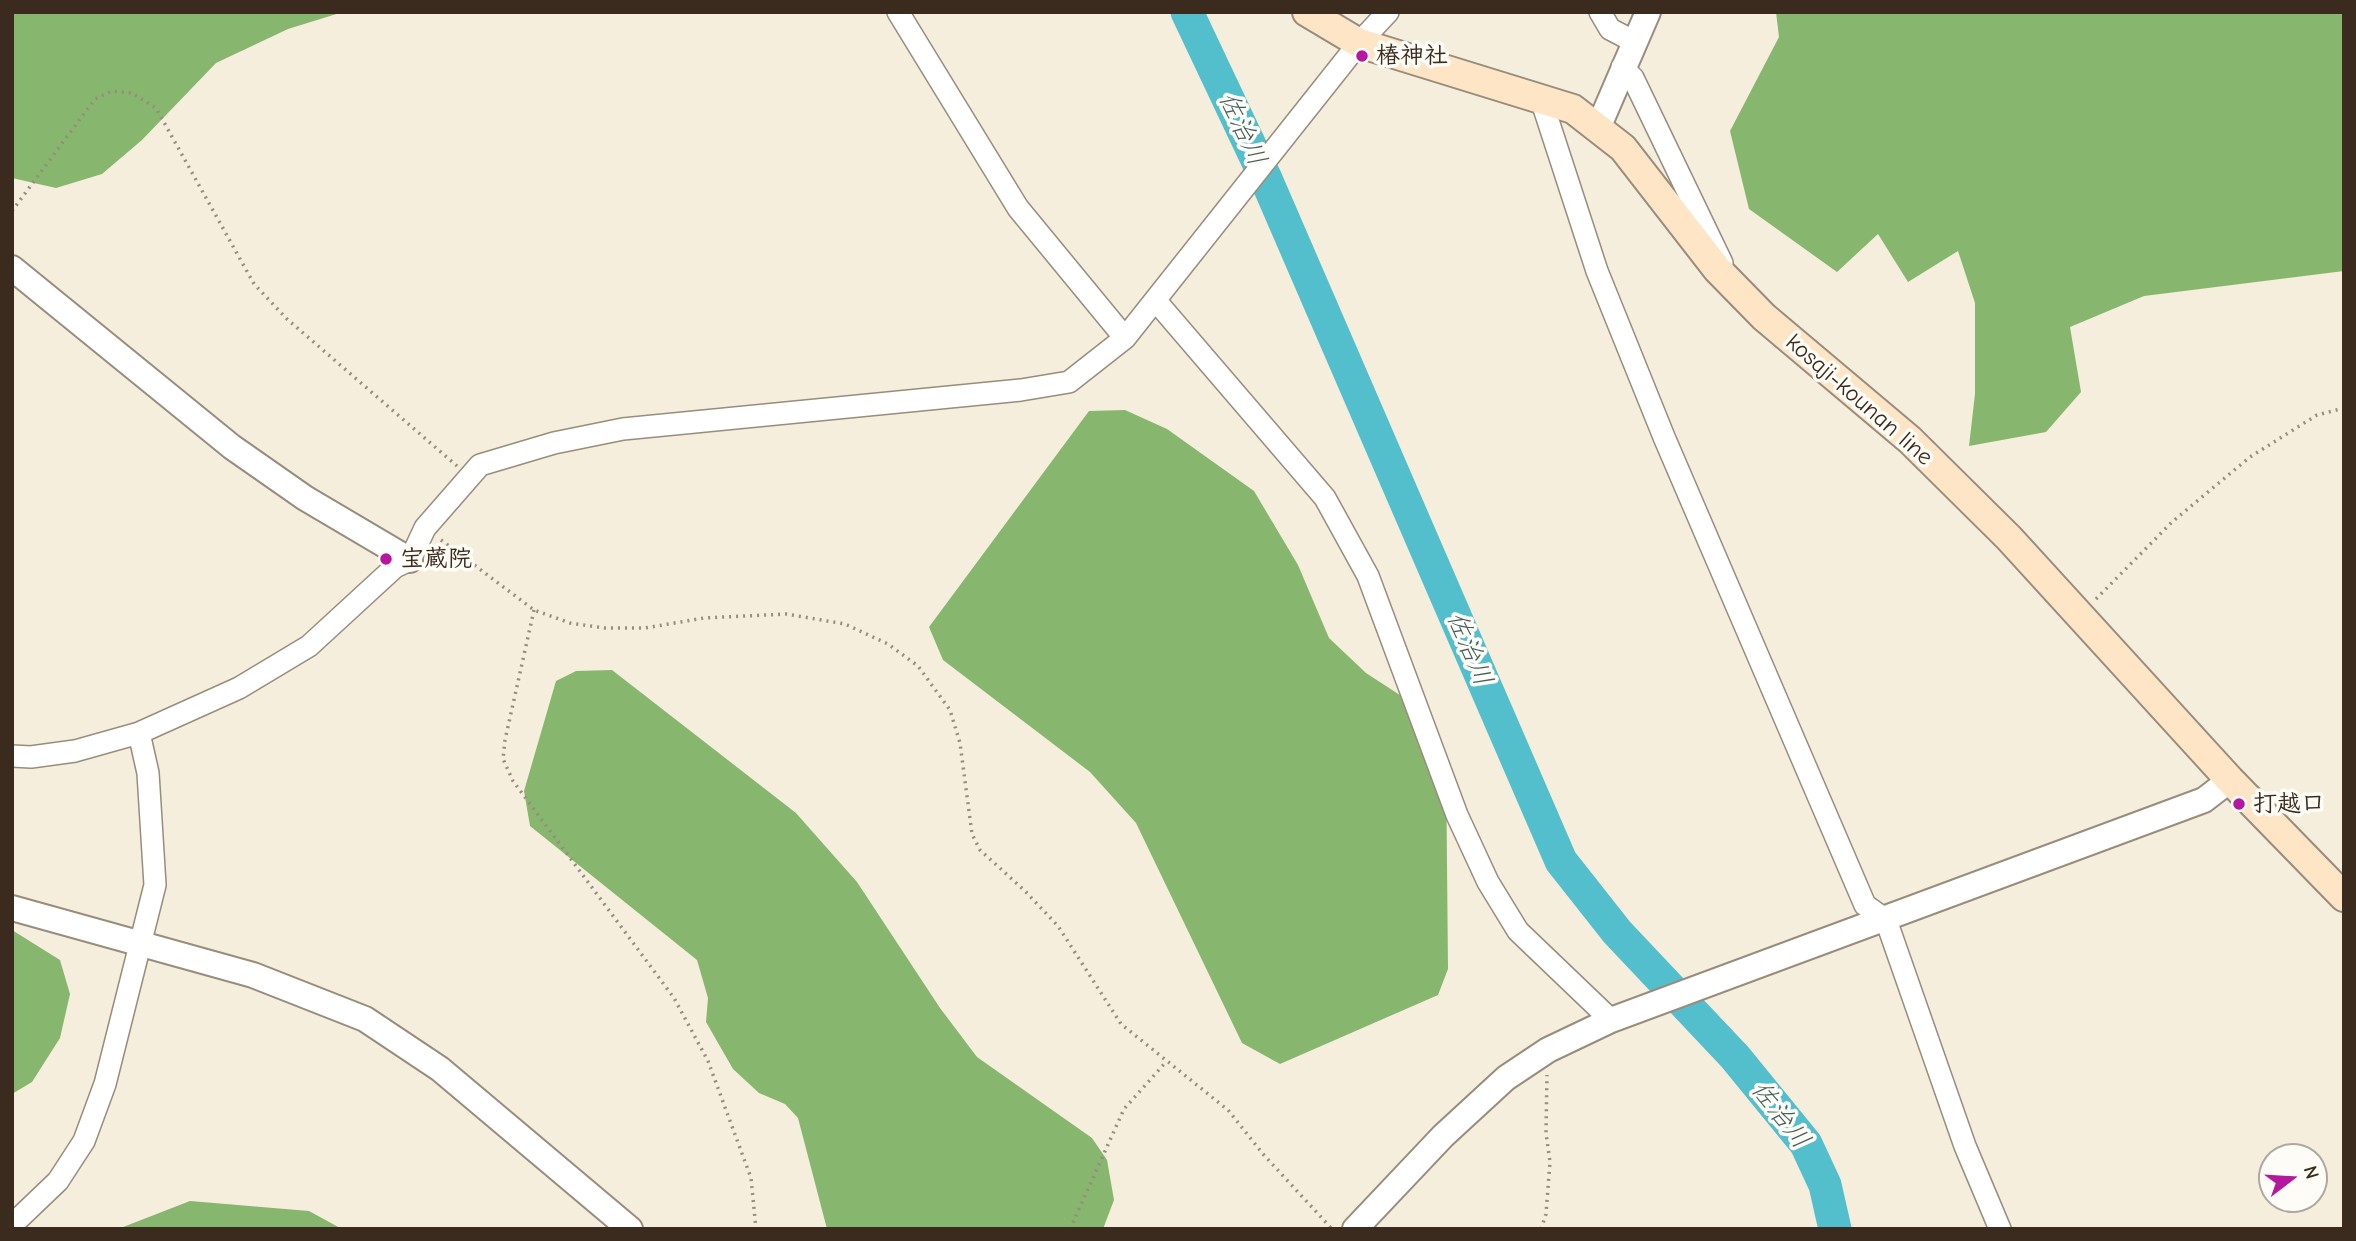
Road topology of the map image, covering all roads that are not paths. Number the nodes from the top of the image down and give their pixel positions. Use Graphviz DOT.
graph roads {
  1 [pos="898,12"];
  2 [pos="1307,12"];
  3 [pos="1388,12"];
  4 [pos="1600,12"];
  5 [pos="1648,12"];
  6 [pos="1633,41"];
  7 [pos="1359,43"];
  8 [pos="1622,67"];
  9 [pos="1540,96"];
  10 [pos="1598,128"];
  11 [pos="12,268"];
  12 [pos="1717,269"];
  13 [pos="1156,301"];
  14 [pos="1125,338"];
  15 [pos="410,560"];
  16 [pos="139,733"];
  17 [pos="12,756"];
  18 [pos="2230,780"];
  19 [pos="2344,897"];
  20 [pos="12,908"];
  21 [pos="1886,920"];
  22 [pos="141,942"];
  23 [pos="1611,1020"];
  24 [pos="12,1225"];
  25 [pos="630,1229"];
  26 [pos="1355,1229"];
  27 [pos="2000,1229"];
  1 -- 14 [label="street"];
  2 -- 7 [label="main road, kosaji-kounan line"];
  3 -- 7 [label="street"];
  4 -- 6 [label="street"];
  5 -- 6 [label="street"];
  6 -- 8 [label="street"];
  7 -- 9 [label="main road, kosaji-kounan line"];
  7 -- 13 [label="street"];
  8 -- 10 [label="street"];
  8 -- 12 [label="street"];
  9 -- 10 [label="main road, kosaji-kounan line"];
  9 -- 21 [label="street"];
  10 -- 12 [label="main road, kosaji-kounan line"];
  11 -- 15 [label="street"];
  12 -- 18 [label="main road, kosaji-kounan line"];
  13 -- 14 [label="street"];
  13 -- 23 [label="street"];
  14 -- 15 [label="street"];
  15 -- 16 [label="street"];
  16 -- 17 [label="street"];
  16 -- 22 [label="street"];
  18 -- 19 [label="main road, kosaji-kounan line"];
  18 -- 21 [label="street"];
  20 -- 22 [label="street"];
  21 -- 23 [label="street"];
  21 -- 27 [label="street"];
  22 -- 24 [label="street"];
  22 -- 25 [label="street"];
  23 -- 26 [label="street"];
}
